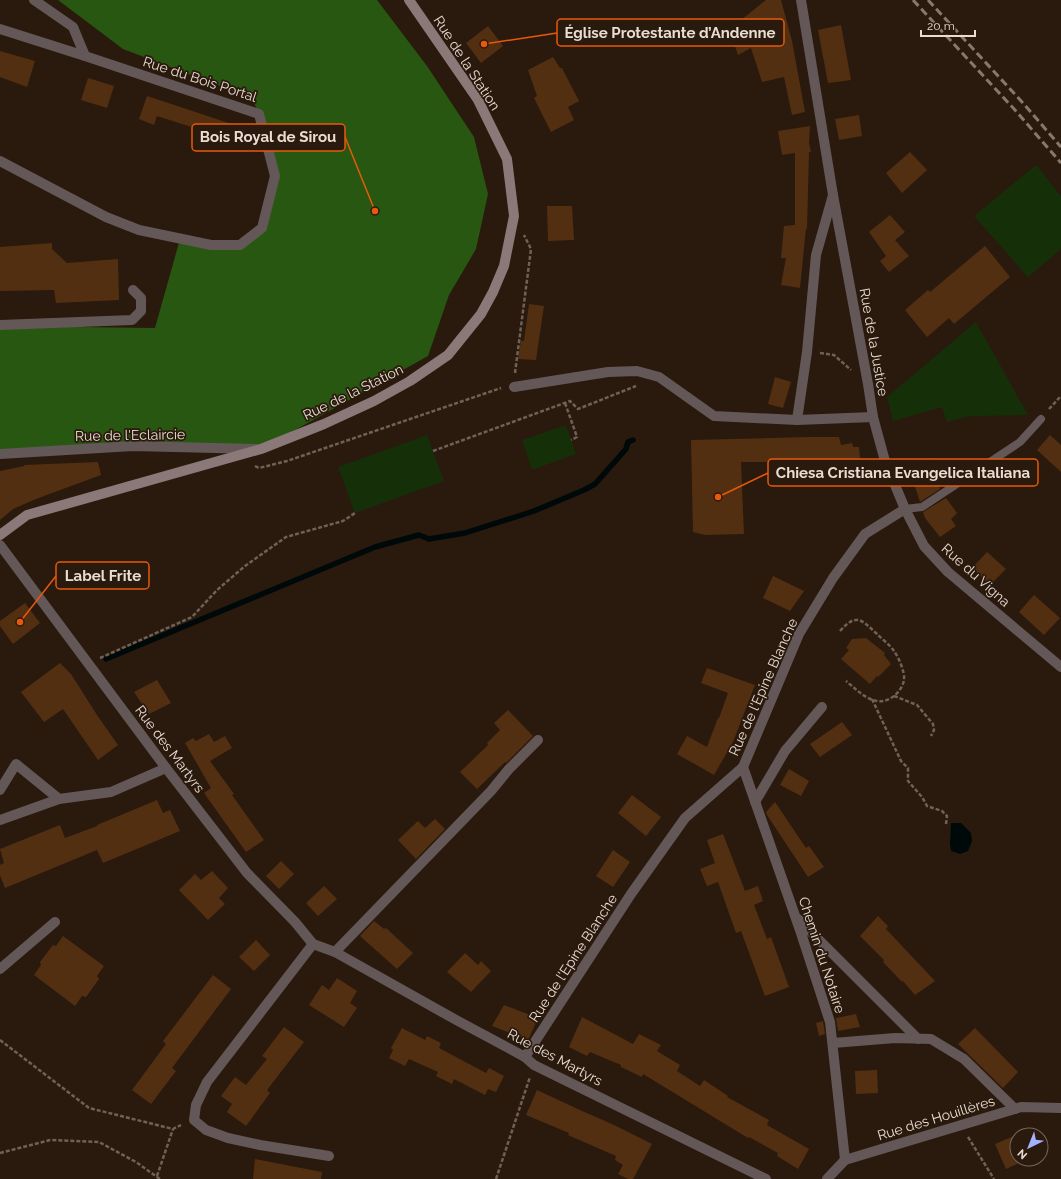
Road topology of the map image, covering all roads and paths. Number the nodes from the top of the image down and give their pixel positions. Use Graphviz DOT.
graph roads {
  1 [pos="34,0"];
  2 [pos="408,0"];
  3 [pos="801,0"];
  4 [pos="0,29"];
  5 [pos="85,56"];
  6 [pos="0,161"];
  7 [pos="833,195"];
  8 [pos="514,216"];
  9 [pos="133,290"];
  10 [pos="0,325"];
  11 [pos="807,352"];
  12 [pos="868,384"];
  13 [pos="637,386"];
  14 [pos="514,387"];
  15 [pos="1061,396"];
  16 [pos="565,403"];
  17 [pos="874,417"];
  18 [pos="1041,419"];
  19 [pos="797,420"];
  20 [pos="571,440"];
  21 [pos="256,450"];
  22 [pos="433,451"];
  23 [pos="0,454"];
  24 [pos="905,509"];
  25 [pos="355,513"];
  26 [pos="0,535"];
  27 [pos="0,545"];
  28 [pos="840,631"];
  29 [pos="88,663"];
  30 [pos="1061,667"];
  31 [pos="846,681"];
  32 [pos="894,696"];
  33 [pos="872,699"];
  34 [pos="822,707"];
  35 [pos="931,736"];
  36 [pos="538,740"];
  37 [pos="743,767"];
  38 [pos="166,768"];
  39 [pos="0,790"];
  40 [pos="59,800"];
  41 [pos="755,802"];
  42 [pos="0,820"];
  43 [pos="946,824"];
  44 [pos="795,916"];
  45 [pos="55,922"];
  46 [pos="312,944"];
  47 [pos="335,952"];
  48 [pos="0,968"];
  49 [pos="918,1039"];
  50 [pos="0,1040"];
  51 [pos="833,1043"];
  52 [pos="525,1057"];
  53 [pos="534,1065"];
  54 [pos="1061,1108"];
  55 [pos="1014,1109"];
  56 [pos="194,1120"];
  57 [pos="961,1125"];
  58 [pos="173,1128"];
  59 [pos="0,1153"];
  60 [pos="329,1156"];
  61 [pos="844,1160"];
  62 [pos="157,1176"];
  63 [pos="160,1179"];
  64 [pos="496,1179"];
  65 [pos="766,1179"];
  66 [pos="827,1179"];
  67 [pos="994,1179"];
  1 -- 5 [label="street"];
  2 -- 8 [label="main road, Rue de la Station"];
  3 -- 7 [label="street, Rue de la Justice"];
  4 -- 5 [label="street, Rue du Bois Portal"];
  5 -- 6 [label="street, Rue du Bois Portal"];
  7 -- 11 [label="street, Rue de la Justice"];
  7 -- 12 [label="street, Rue de la Justice"];
  8 -- 14 [label="path"];
  8 -- 21 [label="main road, Rue de la Station"];
  9 -- 10 [label="street"];
  11 -- 12 [label="path"];
  11 -- 19 [label="street, Rue de la Justice"];
  12 -- 17 [label="street, Rue de la Justice"];
  13 -- 16 [label="path"];
  14 -- 19 [label="street, Rue de la Justice"];
  14 -- 21 [label="path"];
  15 -- 18 [label="path"];
  16 -- 20 [label="path"];
  16 -- 22 [label="path"];
  17 -- 19 [label="street, Rue de la Justice"];
  17 -- 24 [label="street, Rue du Vigna"];
  18 -- 24 [label="lane"];
  21 -- 23 [label="street, Rue de l'Eclaircie"];
  21 -- 26 [label="main road, Rue de la Station"];
  24 -- 30 [label="street, Rue du Vigna"];
  24 -- 37 [label="street, Rue de l'Epine Blanche"];
  25 -- 29 [label="path"];
  27 -- 29 [label="street, Rue des Martyrs"];
  28 -- 32 [label="path"];
  29 -- 38 [label="street, Rue des Martyrs"];
  31 -- 33 [label="path"];
  32 -- 33 [label="path"];
  32 -- 35 [label="path"];
  33 -- 43 [label="path"];
  34 -- 41 [label="street"];
  36 -- 47 [label="street"];
  37 -- 41 [label="street, Chemin du Notaire"];
  37 -- 52 [label="street, Rue de l'Epine Blanche"];
  38 -- 40 [label="street"];
  38 -- 46 [label="street, Rue des Martyrs"];
  39 -- 40 [label="street"];
  40 -- 42 [label="street"];
  41 -- 44 [label="street, Chemin du Notaire"];
  44 -- 49 [label="street"];
  44 -- 51 [label="street, Chemin du Notaire"];
  45 -- 48 [label="street"];
  46 -- 47 [label="street, Rue des Martyrs"];
  46 -- 56 [label="street"];
  47 -- 52 [label="street, Rue des Martyrs"];
  49 -- 51 [label="street"];
  49 -- 55 [label="street"];
  50 -- 58 [label="path"];
  51 -- 61 [label="street, Chemin du Notaire"];
  52 -- 53 [label="street, Rue des Martyrs"];
  53 -- 64 [label="path"];
  53 -- 65 [label="street, Rue des Martyrs"];
  54 -- 55 [label="street, Rue des Houillères"];
  55 -- 57 [label="street, Rue des Houillères"];
  56 -- 58 [label="path"];
  56 -- 60 [label="street"];
  57 -- 61 [label="street, Rue des Houillères"];
  57 -- 67 [label="path"];
  58 -- 62 [label="path"];
  59 -- 62 [label="path"];
  61 -- 66 [label="street"];
  62 -- 63 [label="path"];
}
